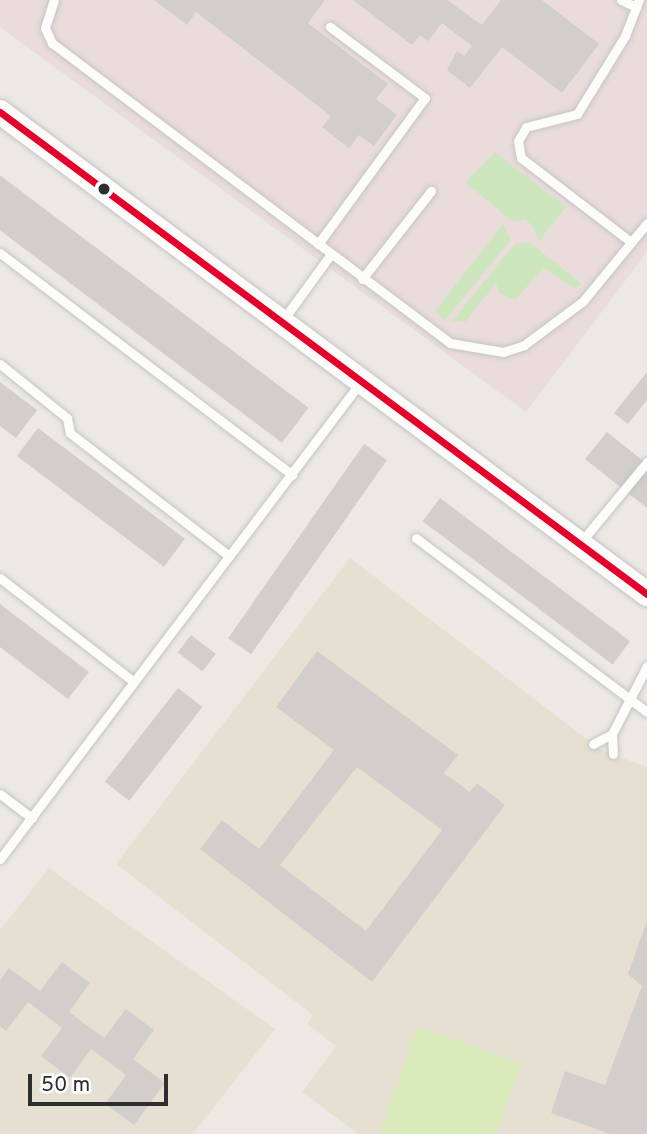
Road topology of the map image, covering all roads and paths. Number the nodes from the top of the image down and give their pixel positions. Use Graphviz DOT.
graph roads {
  1 [pos="54,0"];
  2 [pos="621,0"];
  3 [pos="638,3"];
  4 [pos="330,27"];
  5 [pos="2,118"];
  6 [pos="431,191"];
  7 [pos="647,223"];
  8 [pos="631,242"];
  9 [pos="318,244"];
  10 [pos="0,253"];
  11 [pos="331,254"];
  12 [pos="362,279"];
  13 [pos="283,320"];
  14 [pos="0,364"];
  15 [pos="363,379"];
  16 [pos="647,462"];
  17 [pos="292,475"];
  18 [pos="416,538"];
  19 [pos="580,543"];
  20 [pos="229,556"];
  21 [pos="0,578"];
  22 [pos="647,594"];
  23 [pos="647,666"];
  24 [pos="133,681"];
  25 [pos="630,700"];
  26 [pos="647,712"];
  27 [pos="612,734"];
  28 [pos="593,744"];
  29 [pos="613,754"];
  30 [pos="0,794"];
  31 [pos="32,818"];
  32 [pos="0,859"];
  1 -- 9 [label="lane"];
  2 -- 3 [label="lane"];
  3 -- 8 [label="lane"];
  4 -- 9 [label="lane"];
  5 -- 13 [label="main road"];
  6 -- 12 [label="lane"];
  7 -- 8 [label="lane"];
  8 -- 12 [label="lane"];
  9 -- 11 [label="lane"];
  10 -- 17 [label="lane"];
  11 -- 12 [label="lane"];
  11 -- 13 [label="lane"];
  13 -- 15 [label="main road"];
  14 -- 20 [label="lane"];
  15 -- 17 [label="lane"];
  15 -- 19 [label="main road"];
  16 -- 19 [label="lane"];
  17 -- 20 [label="lane"];
  18 -- 25 [label="lane"];
  19 -- 22 [label="main road"];
  20 -- 24 [label="lane"];
  21 -- 24 [label="lane"];
  23 -- 25 [label="lane"];
  24 -- 31 [label="lane"];
  25 -- 26 [label="lane"];
  25 -- 27 [label="lane"];
  27 -- 28 [label="lane"];
  27 -- 29 [label="lane"];
  30 -- 31 [label="lane"];
  31 -- 32 [label="lane"];
}
